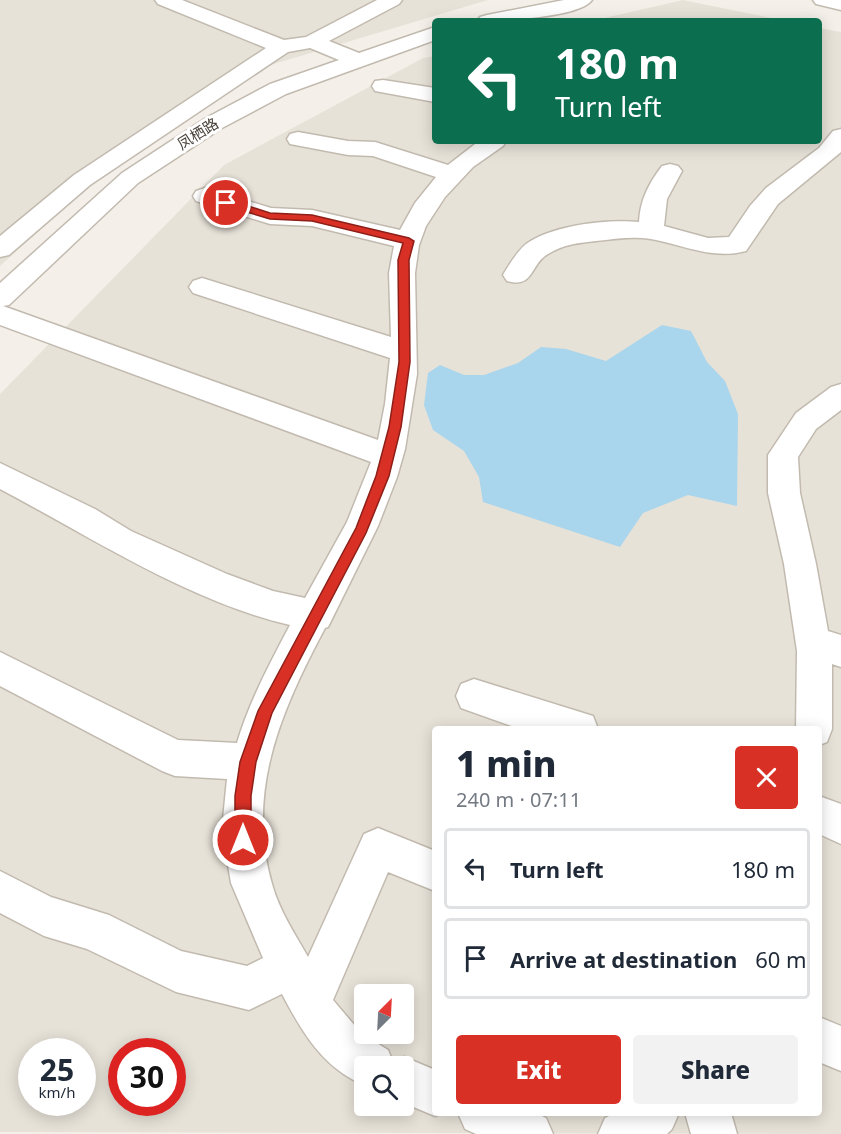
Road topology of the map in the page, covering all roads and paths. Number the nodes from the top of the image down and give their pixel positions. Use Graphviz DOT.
graph roads {
  1 [pos="165,0"];
  2 [pos="392,0"];
  3 [pos="582,0"];
  4 [pos="823,0"];
  5 [pos="841,4"];
  6 [pos="502,18"];
  7 [pos="432,34"];
  8 [pos="312,42"];
  9 [pos="282,47"];
  10 [pos="358,60"];
  11 [pos="383,86"];
  12 [pos="432,94"];
  13 [pos="837,128"];
  14 [pos="298,139"];
  15 [pos="491,144"];
  16 [pos="670,171"];
  17 [pos="453,174"];
  18 [pos="205,196"];
  19 [pos="652,231"];
  20 [pos="409,241"];
  21 [pos="0,249"];
  22 [pos="516,276"];
  23 [pos="202,287"];
  24 [pos="0,298"];
  25 [pos="0,315"];
  26 [pos="404,352"];
  27 [pos="841,395"];
  28 [pos="387,456"];
  29 [pos="0,475"];
  30 [pos="315,616"];
  31 [pos="827,646"];
  32 [pos="0,668"];
  33 [pos="474,696"];
  34 [pos="566,726"];
  35 [pos="814,726"];
  36 [pos="248,762"];
  37 [pos="822,816"];
  38 [pos="841,824"];
  39 [pos="432,870"];
  40 [pos="0,891"];
  41 [pos="290,967"];
  42 [pos="310,1003"];
  43 [pos="822,1040"];
  44 [pos="841,1049"];
  45 [pos="354,1056"];
  46 [pos="414,1085"];
  47 [pos="432,1093"];
  48 [pos="488,1116"];
  49 [pos="652,1116"];
  50 [pos="709,1116"];
  51 [pos="530,1134"];
  52 [pos="621,1134"];
  53 [pos="714,1134"];
  1 -- 9 [label="street"];
  2 -- 8 [label="street"];
  3 -- 6 [label="street"];
  4 -- 5 [label="street"];
  7 -- 10 [label="street, 凤栖路"];
  8 -- 9 [label="street"];
  8 -- 10 [label="street"];
  9 -- 21 [label="street"];
  10 -- 24 [label="street, 凤栖路"];
  11 -- 12 [label="street"];
  13 -- 19 [label="street"];
  14 -- 17 [label="street"];
  15 -- 17 [label="street"];
  16 -- 19 [label="street"];
  17 -- 20 [label="street"];
  18 -- 20 [label="street"];
  19 -- 22 [label="street"];
  20 -- 26 [label="street"];
  23 -- 26 [label="street"];
  25 -- 28 [label="street"];
  26 -- 28 [label="street"];
  27 -- 31 [label="street"];
  28 -- 30 [label="street"];
  29 -- 30 [label="street"];
  30 -- 36 [label="street"];
  31 -- 35 [label="street"];
  32 -- 36 [label="street"];
  33 -- 34 [label="street"];
  36 -- 41 [label="street"];
  37 -- 38 [label="street"];
  39 -- 42 [label="street"];
  40 -- 41 [label="street"];
  41 -- 42 [label="street"];
  42 -- 45 [label="street"];
  43 -- 44 [label="street"];
  46 -- 47 [label="street"];
  48 -- 51 [label="street"];
  49 -- 52 [label="street"];
  50 -- 53 [label="street"];
}
